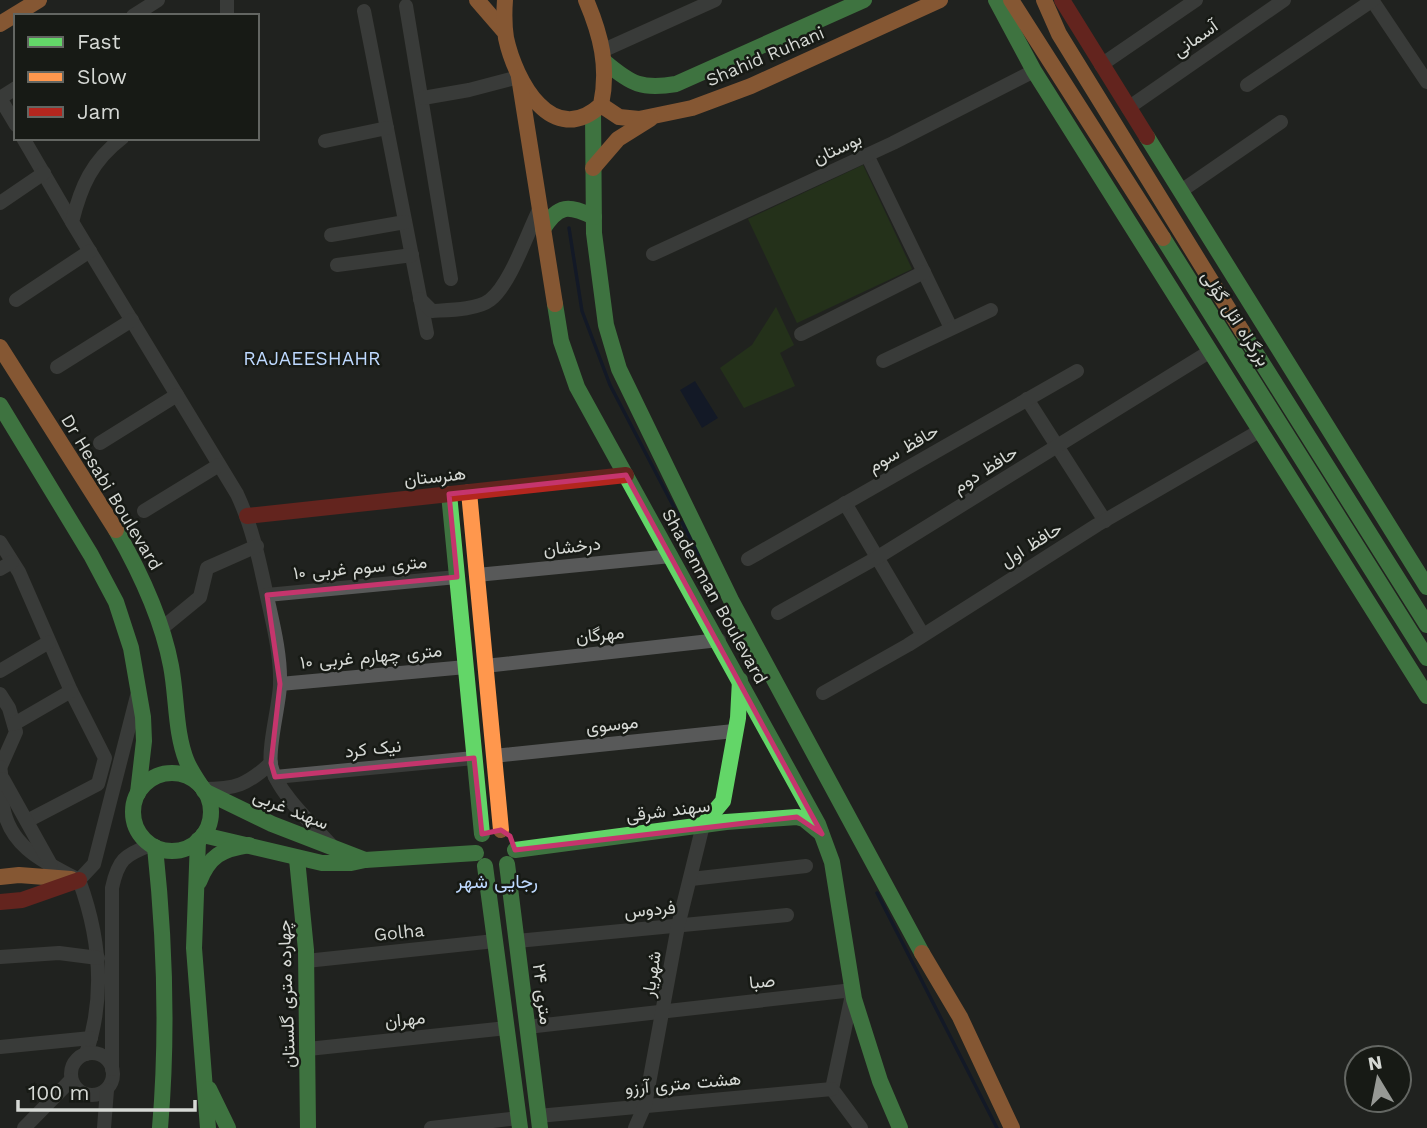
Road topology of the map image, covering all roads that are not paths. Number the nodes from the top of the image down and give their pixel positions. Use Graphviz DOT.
graph roads {
  1 [pos="39,0"];
  2 [pos="158,0"];
  3 [pos="477,0"];
  4 [pos="505,0"];
  5 [pos="586,0"];
  6 [pos="715,0"];
  7 [pos="864,0"];
  8 [pos="940,0"];
  9 [pos="996,0"];
  10 [pos="1012,0"];
  11 [pos="1044,0"];
  12 [pos="1062,0"];
  13 [pos="1196,0"];
  14 [pos="1283,0"];
  15 [pos="1372,0"];
  16 [pos="406,6"];
  17 [pos="365,11"];
  18 [pos="16,14"];
  19 [pos="136,14"];
  20 [pos="503,30"];
  21 [pos="1059,34"];
  22 [pos="1040,43"];
  23 [pos="605,56"];
  24 [pos="1101,65"];
  25 [pos="1034,71"];
  26 [pos="1425,75"];
  27 [pos="519,77"];
  28 [pos="1247,85"];
  29 [pos="14,90"];
  30 [pos="423,98"];
  31 [pos="1128,108"];
  32 [pos="597,109"];
  33 [pos="652,118"];
  34 [pos="14,122"];
  35 [pos="1281,122"];
  36 [pos="387,128"];
  37 [pos="24,140"];
  38 [pos="119,140"];
  39 [pos="325,141"];
  40 [pos="867,155"];
  41 [pos="593,168"];
  42 [pos="44,173"];
  43 [pos="1181,191"];
  44 [pos="0,203"];
  45 [pos="539,210"];
  46 [pos="594,218"];
  47 [pos="72,222"];
  48 [pos="405,222"];
  49 [pos="542,229"];
  50 [pos="331,235"];
  51 [pos="90,251"];
  52 [pos="653,254"];
  53 [pos="412,255"];
  54 [pos="337,265"];
  55 [pos="924,272"];
  56 [pos="451,279"];
  57 [pos="420,299"];
  58 [pos="16,300"];
  59 [pos="991,310"];
  60 [pos="132,320"];
  61 [pos="951,328"];
  62 [pos="427,333"];
  63 [pos="801,334"];
  64 [pos="0,347"];
  65 [pos="1209,352"];
  66 [pos="883,361"];
  67 [pos="57,367"];
  68 [pos="1077,371"];
  69 [pos="177,395"];
  70 [pos="1027,399"];
  71 [pos="0,405"];
  72 [pos="1261,430"];
  73 [pos="100,443"];
  74 [pos="1058,446"];
  75 [pos="219,465"];
  76 [pos="626,475"];
  77 [pos="470,492"];
  78 [pos="449,494"];
  79 [pos="845,503"];
  80 [pos="144,511"];
  81 [pos="247,516"];
  82 [pos="1105,521"];
  83 [pos="0,542"];
  84 [pos="257,546"];
  85 [pos="671,556"];
  86 [pos="878,557"];
  87 [pos="748,559"];
  88 [pos="6,565"];
  89 [pos="477,575"];
  90 [pos="457,577"];
  91 [pos="1427,587"];
  92 [pos="267,595"];
  93 [pos="778,613"];
  94 [pos="1427,625"];
  95 [pos="161,629"];
  96 [pos="923,635"];
  97 [pos="719,640"];
  98 [pos="49,642"];
  99 [pos="1427,657"];
  100 [pos="485,666"];
  101 [pos="466,667"];
  102 [pos="0,671"];
  103 [pos="740,679"];
  104 [pos="280,684"];
  105 [pos="139,688"];
  106 [pos="71,691"];
  107 [pos="823,693"];
  108 [pos="0,694"];
  109 [pos="1427,696"];
  110 [pos="14,723"];
  111 [pos="734,731"];
  112 [pos="494,756"];
  113 [pos="474,758"];
  114 [pos="273,770"];
  115 [pos="1,771"];
  116 [pos="203,788"];
  117 [pos="138,793"];
  118 [pos="27,821"];
  119 [pos="704,825"];
  120 [pos="501,830"];
  121 [pos="482,834"];
  122 [pos="822,834"];
  123 [pos="201,837"];
  124 [pos="249,845"];
  125 [pos="153,846"];
  126 [pos="332,846"];
  127 [pos="511,857"];
  128 [pos="298,859"];
  129 [pos="480,859"];
  130 [pos="365,860"];
  131 [pos="51,865"];
  132 [pos="806,866"];
  133 [pos="0,877"];
  134 [pos="691,878"];
  135 [pos="79,880"];
  136 [pos="195,894"];
  137 [pos="0,902"];
  138 [pos="787,915"];
  139 [pos="678,926"];
  140 [pos="517,941"];
  141 [pos="495,942"];
  142 [pos="0,957"];
  143 [pos="98,958"];
  144 [pos="306,961"];
  145 [pos="853,990"];
  146 [pos="664,1012"];
  147 [pos="527,1027"];
  148 [pos="507,1028"];
  149 [pos="91,1038"];
  150 [pos="0,1047"];
  151 [pos="308,1049"];
  152 [pos="86,1054"];
  153 [pos="113,1069"];
  154 [pos="203,1075"];
  155 [pos="71,1080"];
  156 [pos="832,1089"];
  157 [pos="107,1090"];
  158 [pos="645,1105"];
  159 [pos="539,1122"];
  160 [pos="519,1123"];
  161 [pos="24,1128"];
  162 [pos="104,1128"];
  163 [pos="160,1128"];
  164 [pos="208,1128"];
  165 [pos="228,1128"];
  166 [pos="308,1128"];
  167 [pos="431,1128"];
  168 [pos="635,1128"];
  169 [pos="861,1128"];
  170 [pos="900,1128"];
  171 [pos="1012,1128"];
  1 -- 18 [label="main road"];
  2 -- 19 [label="street"];
  3 -- 20 [label="main road"];
  4 -- 20 [label="main road"];
  5 -- 23 [label="main road"];
  6 -- 23 [label="street"];
  7 -- 23 [label="main road, Shahid Ruhani"];
  8 -- 33 [label="main road, Shahid Ruhani"];
  9 -- 25 [label="main road"];
  10 -- 22 [label="main road, بزرگراه ائل گؤلی"];
  11 -- 21 [label="main road, بزرگراه ائل گؤلی"];
  12 -- 24 [label="main road"];
  13 -- 24 [label="street"];
  14 -- 31 [label="street, آسمانی"];
  15 -- 26 [label="street"];
  15 -- 28 [label="street"];
  16 -- 30 [label="street"];
  17 -- 36 [label="street"];
  20 -- 27 [label="main road"];
  21 -- 22 [label="main road"];
  21 -- 94 [label="main road, بزرگراه ائل گؤلی"];
  22 -- 99 [label="main road, بزرگراه ائل گؤلی"];
  23 -- 32 [label="main road, Shadenman Boulevard"];
  24 -- 31 [label="main road"];
  25 -- 40 [label="street, بوستان"];
  25 -- 65 [label="main road"];
  27 -- 30 [label="street"];
  27 -- 32 [label="main road"];
  27 -- 45 [label="main road, Shadenman Boulevard"];
  29 -- 34 [label="street"];
  30 -- 56 [label="street"];
  31 -- 43 [label="main road"];
  32 -- 33 [label="main road, Shahid Ruhani"];
  32 -- 41 [label="main road, Shadenman Boulevard"];
  33 -- 41 [label="main road"];
  35 -- 43 [label="street"];
  36 -- 39 [label="street"];
  36 -- 48 [label="street"];
  37 -- 42 [label="street"];
  38 -- 47 [label="street"];
  40 -- 52 [label="street, بوستان"];
  40 -- 55 [label="street"];
  41 -- 46 [label="main road, Shadenman Boulevard"];
  42 -- 44 [label="street"];
  42 -- 47 [label="street"];
  43 -- 91 [label="main road"];
  45 -- 49 [label="main road, Shadenman Boulevard"];
  45 -- 57 [label="street"];
  46 -- 49 [label="main road"];
  46 -- 171 [label="main road, Shadenman Boulevard"];
  47 -- 51 [label="street"];
  48 -- 50 [label="street"];
  48 -- 53 [label="street"];
  49 -- 76 [label="main road, Shadenman Boulevard"];
  51 -- 58 [label="street"];
  51 -- 60 [label="street"];
  53 -- 54 [label="street"];
  53 -- 57 [label="street"];
  55 -- 61 [label="street"];
  55 -- 63 [label="street"];
  57 -- 62 [label="street"];
  59 -- 61 [label="street"];
  60 -- 67 [label="street"];
  60 -- 69 [label="street"];
  61 -- 66 [label="street"];
  64 -- 95 [label="main road, Dr Hesabi Boulevard"];
  65 -- 72 [label="main road"];
  65 -- 74 [label="street, حافظ دوم"];
  68 -- 70 [label="street, حافظ سوم"];
  69 -- 73 [label="street"];
  69 -- 75 [label="street"];
  70 -- 74 [label="street"];
  70 -- 79 [label="street, حافظ سوم"];
  71 -- 105 [label="main road"];
  72 -- 82 [label="street, حافظ اول"];
  72 -- 109 [label="main road"];
  74 -- 82 [label="street"];
  74 -- 86 [label="street, حافظ دوم"];
  75 -- 80 [label="street"];
  75 -- 81 [label="street"];
  76 -- 77 [label="main road, هنرستان"];
  76 -- 85 [label="main road, Shadenman Boulevard"];
  77 -- 78 [label="main road, هنرستان"];
  77 -- 89 [label="main road"];
  78 -- 81 [label="main road, هنرستان"];
  78 -- 90 [label="main road"];
  79 -- 86 [label="street"];
  79 -- 87 [label="street, حافظ سوم"];
  81 -- 84 [label="street"];
  82 -- 96 [label="street, حافظ اول"];
  83 -- 88 [label="street"];
  84 -- 92 [label="street"];
  84 -- 95 [label="street"];
  85 -- 89 [label="street, درخشان"];
  85 -- 97 [label="main road, Shadenman Boulevard"];
  86 -- 93 [label="street, حافظ دوم"];
  86 -- 96 [label="street"];
  88 -- 98 [label="street"];
  89 -- 100 [label="main road"];
  90 -- 92 [label="street, ۱۰ متری سوم غربی"];
  90 -- 101 [label="main road"];
  92 -- 104 [label="street"];
  95 -- 116 [label="main road, Dr Hesabi Boulevard"];
  96 -- 107 [label="street, حافظ اول"];
  97 -- 100 [label="street, مهرگان"];
  97 -- 103 [label="main road, Shadenman Boulevard"];
  98 -- 102 [label="street"];
  98 -- 106 [label="street"];
  100 -- 112 [label="main road"];
  101 -- 104 [label="street, ۱۰ متری چهارم غربی"];
  101 -- 113 [label="main road"];
  103 -- 111 [label="main road"];
  103 -- 122 [label="main road, Shadenman Boulevard"];
  104 -- 114 [label="street"];
  105 -- 117 [label="main road"];
  105 -- 135 [label="street"];
  106 -- 110 [label="street"];
  106 -- 118 [label="street"];
  108 -- 110 [label="street"];
  110 -- 115 [label="street"];
  111 -- 112 [label="street, موسوی"];
  111 -- 119 [label="main road"];
  112 -- 120 [label="main road"];
  113 -- 114 [label="street, نیک کرد"];
  113 -- 121 [label="main road"];
  114 -- 116 [label="street"];
  114 -- 126 [label="street"];
  115 -- 118 [label="street"];
  115 -- 131 [label="street"];
  116 -- 117 [label="main road"];
  116 -- 123 [label="main road"];
  116 -- 126 [label="main road, سهند غربی"];
  117 -- 125 [label="main road"];
  118 -- 131 [label="street"];
  119 -- 122 [label="main road, سهند شرقی"];
  119 -- 127 [label="main road, سهند شرقی"];
  119 -- 134 [label="street, شهریار"];
  120 -- 121 [label="main road"];
  120 -- 127 [label="main road"];
  121 -- 129 [label="main road"];
  122 -- 145 [label="main road, Shadenman Boulevard"];
  123 -- 124 [label="main road, سهند غربی"];
  123 -- 125 [label="main road"];
  123 -- 136 [label="main road"];
  124 -- 128 [label="main road, سهند غربی"];
  124 -- 136 [label="main road"];
  125 -- 153 [label="street"];
  125 -- 163 [label="main road"];
  126 -- 130 [label="main road, سهند غربی"];
  127 -- 129 [label="main road"];
  127 -- 140 [label="main road, ۲۴ متری"];
  128 -- 130 [label="main road, سهند غربی"];
  128 -- 144 [label="main road, چهارده متری گلستان"];
  129 -- 130 [label="main road, سهند غربی"];
  129 -- 141 [label="main road"];
  131 -- 135 [label="street"];
  132 -- 134 [label="street"];
  133 -- 135 [label="main road"];
  134 -- 139 [label="street, شهریار"];
  135 -- 137 [label="main road"];
  135 -- 143 [label="street"];
  136 -- 154 [label="main road"];
  138 -- 139 [label="street, فردوس"];
  139 -- 140 [label="street, فردوس"];
  139 -- 146 [label="street, شهریار"];
  140 -- 147 [label="main road, ۲۴ متری"];
  141 -- 144 [label="street, Golha"];
  141 -- 148 [label="main road"];
  142 -- 143 [label="street"];
  143 -- 149 [label="street"];
  144 -- 151 [label="main road, چهارده متری گلستان"];
  145 -- 146 [label="street, صبا"];
  145 -- 156 [label="street"];
  145 -- 170 [label="main road, Shadenman Boulevard"];
  146 -- 147 [label="street, صبا"];
  146 -- 158 [label="street, شهریار"];
  147 -- 159 [label="main road, ۲۴ متری"];
  148 -- 151 [label="street, مهران"];
  148 -- 160 [label="main road"];
  149 -- 150 [label="street"];
  149 -- 152 [label="street"];
  151 -- 166 [label="main road, چهارده متری گلستان"];
  152 -- 153 [label="street"];
  152 -- 155 [label="street"];
  153 -- 157 [label="street"];
  154 -- 164 [label="main road"];
  154 -- 165 [label="main road"];
  155 -- 157 [label="street"];
  155 -- 161 [label="street"];
  156 -- 158 [label="street, هشت متری آرزو"];
  156 -- 169 [label="street"];
  157 -- 162 [label="street"];
  158 -- 159 [label="street, هشت متری آرزو"];
  158 -- 168 [label="street, شهریار"];
  160 -- 167 [label="street"];
}
